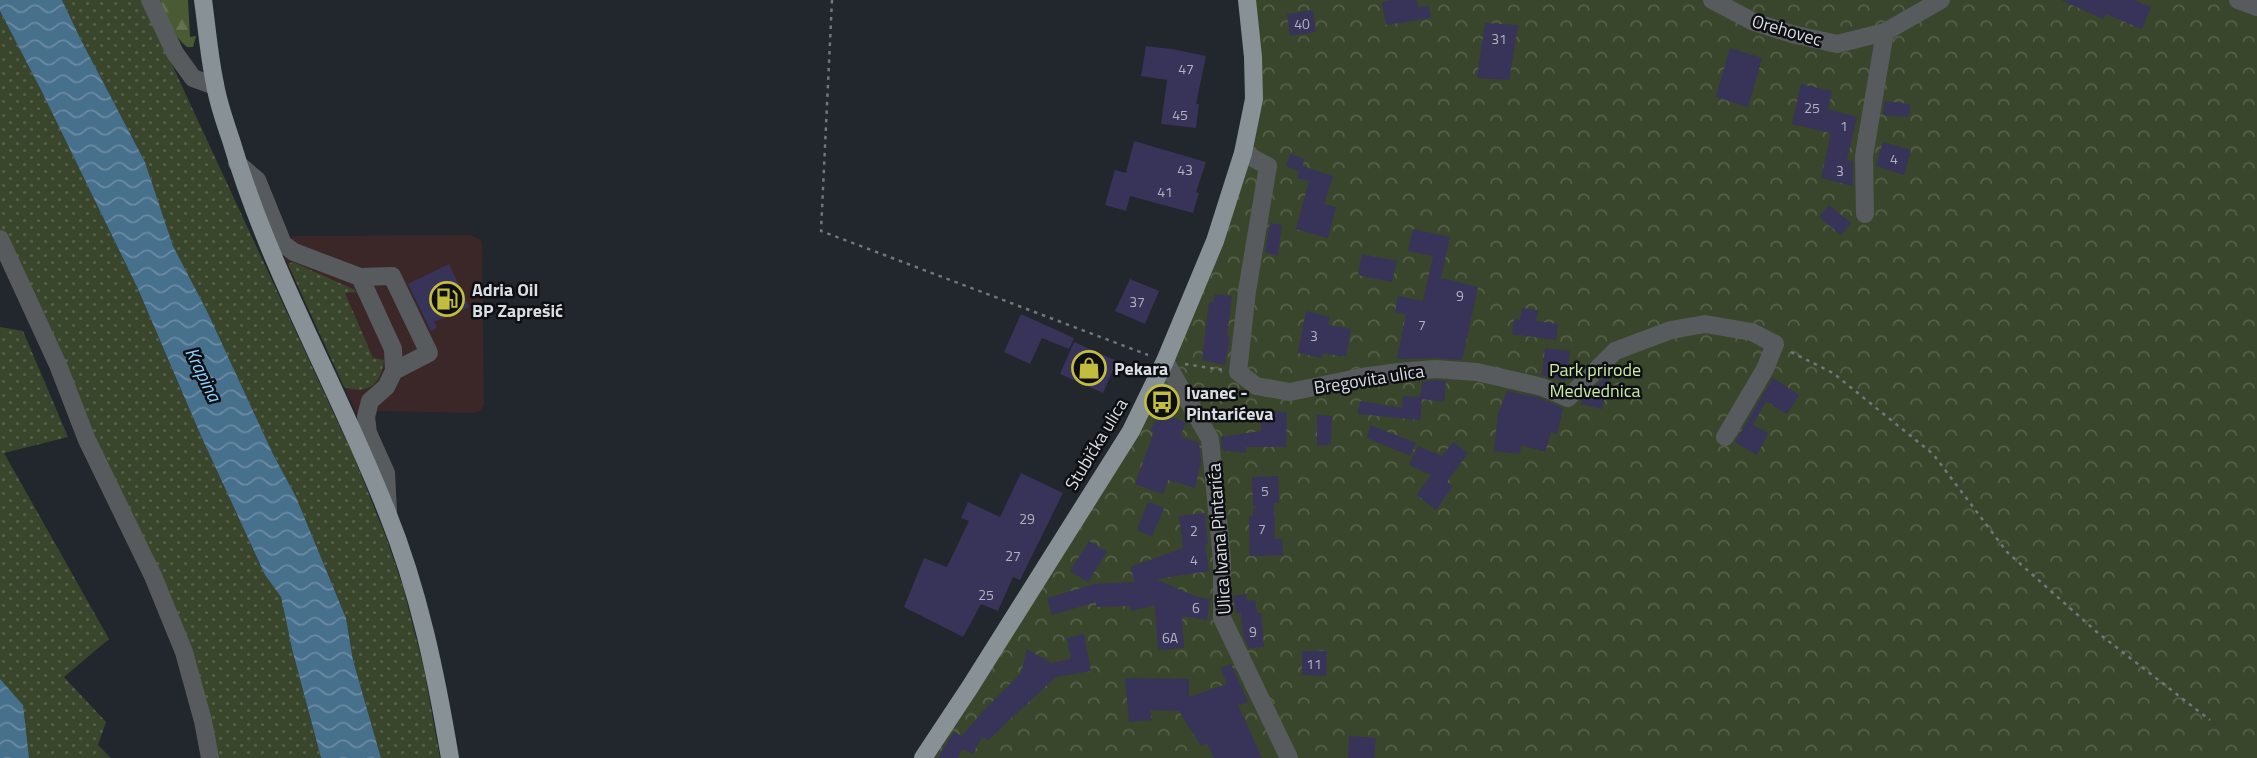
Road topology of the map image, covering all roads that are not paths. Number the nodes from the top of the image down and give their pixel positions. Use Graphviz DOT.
graph roads {
  1 [pos="150,0"];
  2 [pos="203,0"];
  3 [pos="1247,0"];
  4 [pos="1712,0"];
  5 [pos="1941,0"];
  6 [pos="2238,0"];
  7 [pos="2257,7"];
  8 [pos="1885,32"];
  9 [pos="215,86"];
  10 [pos="1242,153"];
  11 [pos="237,163"];
  12 [pos="1865,214"];
  13 [pos="0,239"];
  14 [pos="360,277"];
  15 [pos="1165,361"];
  16 [pos="394,371"];
  17 [pos="1726,437"];
  18 [pos="388,513"];
  19 [pos="211,758"];
  20 [pos="450,758"];
  21 [pos="923,758"];
  22 [pos="1289,758"];
  1 -- 9 [label="street"];
  2 -- 9 [label="main road"];
  3 -- 10 [label="main road, Stubička ulica"];
  4 -- 8 [label="street, Orehovec"];
  5 -- 8 [label="street, Orehovec"];
  6 -- 7 [label="street"];
  8 -- 12 [label="street"];
  9 -- 11 [label="main road"];
  10 -- 15 [label="main road, Stubička ulica"];
  10 -- 17 [label="street, Bregovita ulica"];
  11 -- 14 [label="street"];
  11 -- 18 [label="main road"];
  13 -- 19 [label="street"];
  14 -- 16 [label="street"];
  14 -- 16 [label="street"];
  15 -- 21 [label="main road, Stubička ulica"];
  15 -- 22 [label="street, Ulica Ivana Pintarića"];
  16 -- 18 [label="street"];
  18 -- 20 [label="main road"];
}
